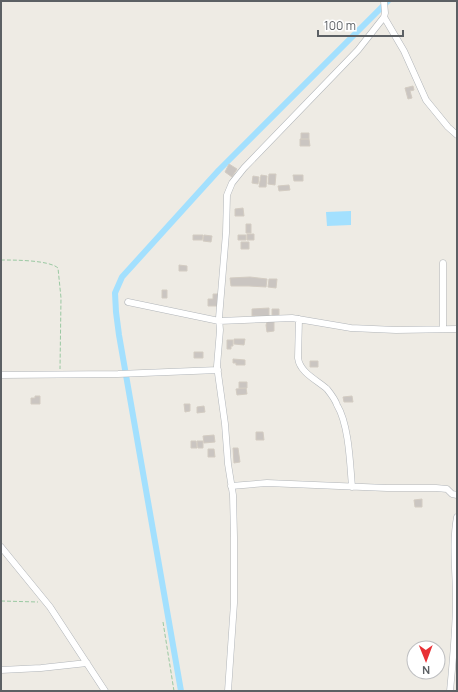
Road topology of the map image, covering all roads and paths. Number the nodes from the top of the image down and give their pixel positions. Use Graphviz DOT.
graph roads {
  1 [pos="384,1"];
  2 [pos="385,15"];
  3 [pos="457,135"];
  4 [pos="1,260"];
  5 [pos="443,263"];
  6 [pos="128,302"];
  7 [pos="299,319"];
  8 [pos="219,321"];
  9 [pos="457,329"];
  10 [pos="444,330"];
  11 [pos="218,370"];
  12 [pos="60,374"];
  13 [pos="1,375"];
  14 [pos="231,486"];
  15 [pos="352,487"];
  16 [pos="457,495"];
  17 [pos="457,517"];
  18 [pos="1,547"];
  19 [pos="1,601"];
  20 [pos="46,601"];
  21 [pos="163,622"];
  22 [pos="87,663"];
  23 [pos="1,670"];
  24 [pos="105,691"];
  25 [pos="174,691"];
  26 [pos="228,691"];
  27 [pos="450,691"];
  1 -- 2 [label="street"];
  2 -- 3 [label="street"];
  2 -- 8 [label="street"];
  4 -- 12 [label="path"];
  5 -- 10 [label="street"];
  6 -- 8 [label="street"];
  7 -- 8 [label="street"];
  7 -- 10 [label="street"];
  7 -- 15 [label="street"];
  8 -- 11 [label="street"];
  9 -- 10 [label="street"];
  11 -- 12 [label="street"];
  11 -- 14 [label="street"];
  12 -- 13 [label="street"];
  14 -- 15 [label="street"];
  14 -- 26 [label="street"];
  15 -- 16 [label="street"];
  17 -- 27 [label="street"];
  18 -- 20 [label="street"];
  19 -- 20 [label="path"];
  20 -- 22 [label="street"];
  21 -- 25 [label="path"];
  22 -- 23 [label="street"];
  22 -- 24 [label="street"];
}
